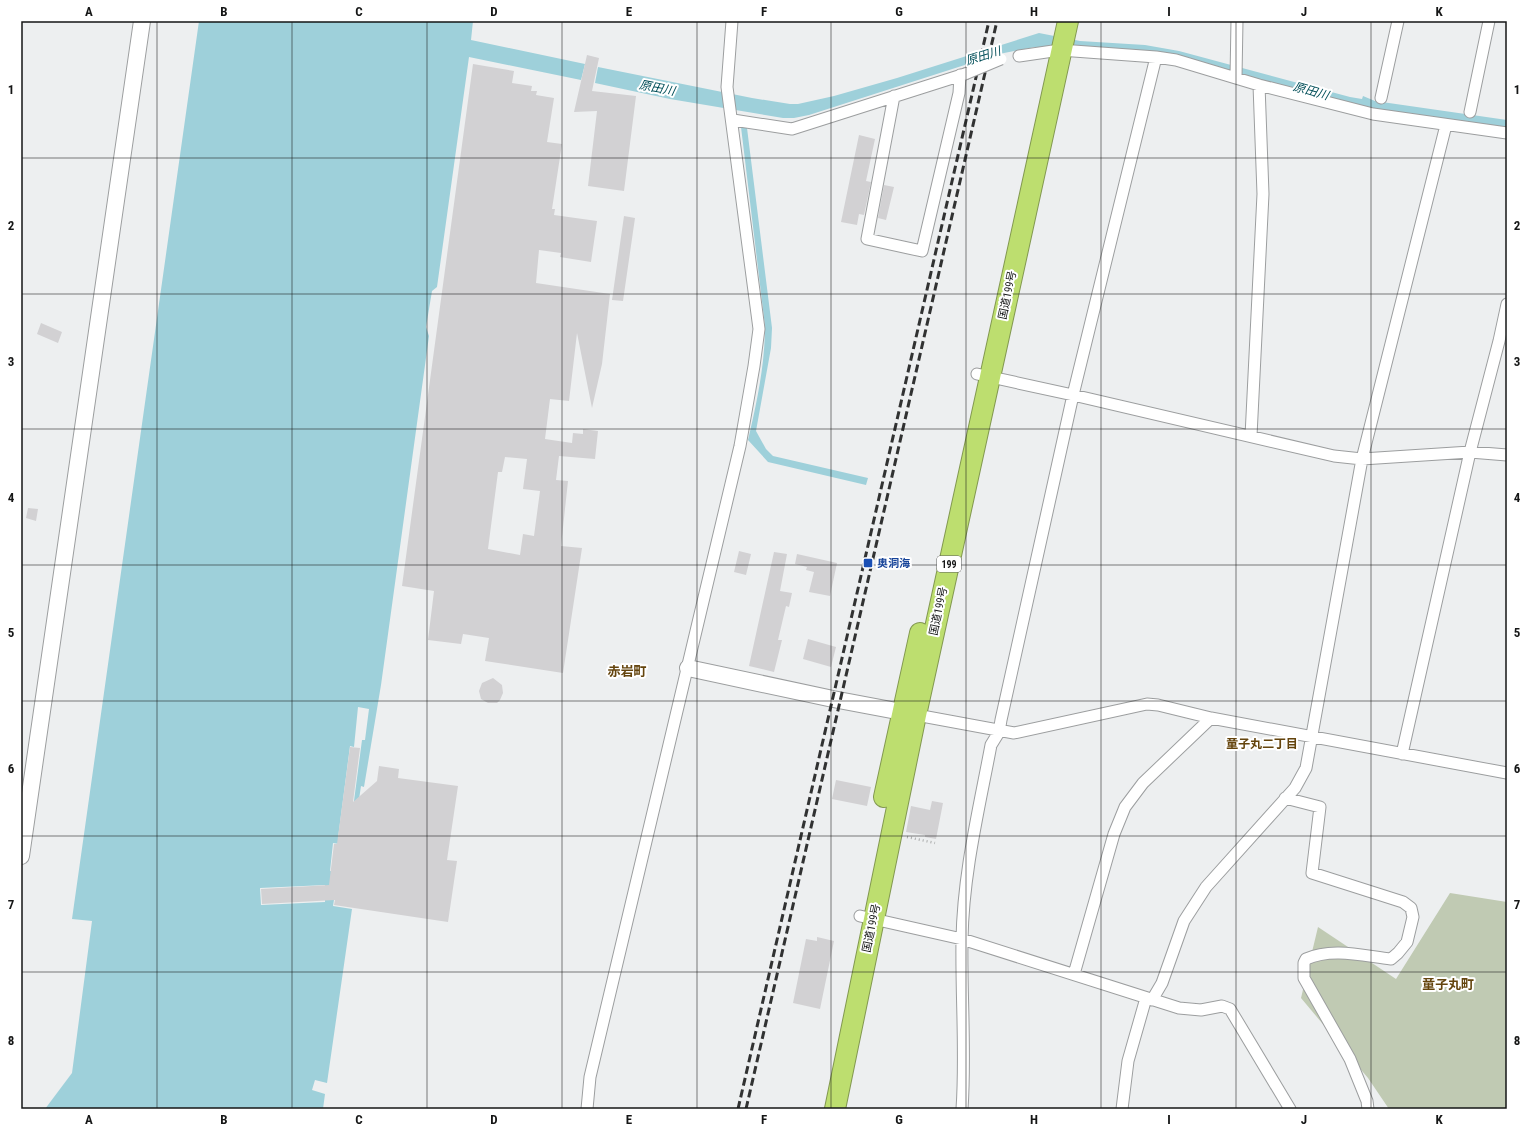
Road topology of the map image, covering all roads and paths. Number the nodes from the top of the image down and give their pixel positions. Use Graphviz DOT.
graph roads {
  1 [pos="142,21"];
  2 [pos="732,21"];
  3 [pos="1054,21"];
  4 [pos="1068,21"];
  5 [pos="1237,21"];
  6 [pos="1398,21"];
  7 [pos="1489,21"];
  8 [pos="1054,51"];
  9 [pos="1019,56"];
  10 [pos="1156,57"];
  11 [pos="1001,59"];
  12 [pos="963,74"];
  13 [pos="1236,77"];
  14 [pos="1259,85"];
  15 [pos="894,96"];
  16 [pos="1381,98"];
  17 [pos="1470,112"];
  18 [pos="732,120"];
  19 [pos="1446,125"];
  20 [pos="1507,134"];
  21 [pos="1507,304"];
  22 [pos="1503,339"];
  23 [pos="984,375"];
  24 [pos="1073,394"];
  25 [pos="1251,436"];
  26 [pos="1470,452"];
  27 [pos="1507,456"];
  28 [pos="1362,459"];
  29 [pos="688,668"];
  30 [pos="909,714"];
  31 [pos="1210,718"];
  32 [pos="999,732"];
  33 [pos="1312,738"];
  34 [pos="1402,754"];
  35 [pos="1507,772"];
  36 [pos="1285,798"];
  37 [pos="905,837"];
  38 [pos="935,843"];
  39 [pos="21,856"];
  40 [pos="866,918"];
  41 [pos="962,938"];
  42 [pos="1074,974"];
  43 [pos="1149,999"];
  44 [pos="587,1109"];
  45 [pos="822,1109"];
  46 [pos="835,1109"];
  47 [pos="962,1109"];
  48 [pos="1122,1109"];
  49 [pos="1290,1109"];
  50 [pos="1368,1109"];
  1 -- 39 [label="street"];
  2 -- 18 [label="street"];
  3 -- 8 [label="highway, 国道199号 / 199"];
  4 -- 8 [label="highway, 国道199号 / 199"];
  5 -- 13 [label="street"];
  6 -- 16 [label="street"];
  7 -- 17 [label="street"];
  8 -- 9 [label="street"];
  8 -- 10 [label="street"];
  8 -- 23 [label="highway, 国道199号 / 199"];
  10 -- 13 [label="street"];
  10 -- 24 [label="street"];
  11 -- 12 [label="street, bridge"];
  12 -- 15 [label="street"];
  12 -- 15 [label="street"];
  13 -- 14 [label="street"];
  14 -- 19 [label="street"];
  14 -- 25 [label="street"];
  15 -- 18 [label="street"];
  18 -- 29 [label="street"];
  19 -- 20 [label="street"];
  19 -- 28 [label="street"];
  21 -- 22 [label="street"];
  22 -- 26 [label="street"];
  23 -- 24 [label="street"];
  23 -- 30 [label="highway, 国道199号 / 199"];
  24 -- 25 [label="street"];
  24 -- 32 [label="street"];
  25 -- 28 [label="street"];
  26 -- 27 [label="street"];
  26 -- 28 [label="street"];
  26 -- 34 [label="street"];
  28 -- 33 [label="street"];
  29 -- 30 [label="street"];
  29 -- 44 [label="street"];
  30 -- 32 [label="street"];
  30 -- 40 [label="highway, 国道199号 / 199"];
  31 -- 32 [label="street"];
  31 -- 33 [label="street"];
  31 -- 42 [label="street"];
  32 -- 41 [label="street"];
  33 -- 34 [label="street"];
  33 -- 36 [label="street"];
  34 -- 35 [label="street"];
  36 -- 43 [label="street"];
  36 -- 50 [label="street"];
  37 -- 38 [label="path"];
  40 -- 41 [label="street"];
  40 -- 45 [label="highway, 国道199号 / 199"];
  40 -- 46 [label="highway, 国道199号 / 199"];
  41 -- 42 [label="street"];
  41 -- 47 [label="street"];
  42 -- 43 [label="street"];
  43 -- 48 [label="street"];
  43 -- 49 [label="street"];
}
